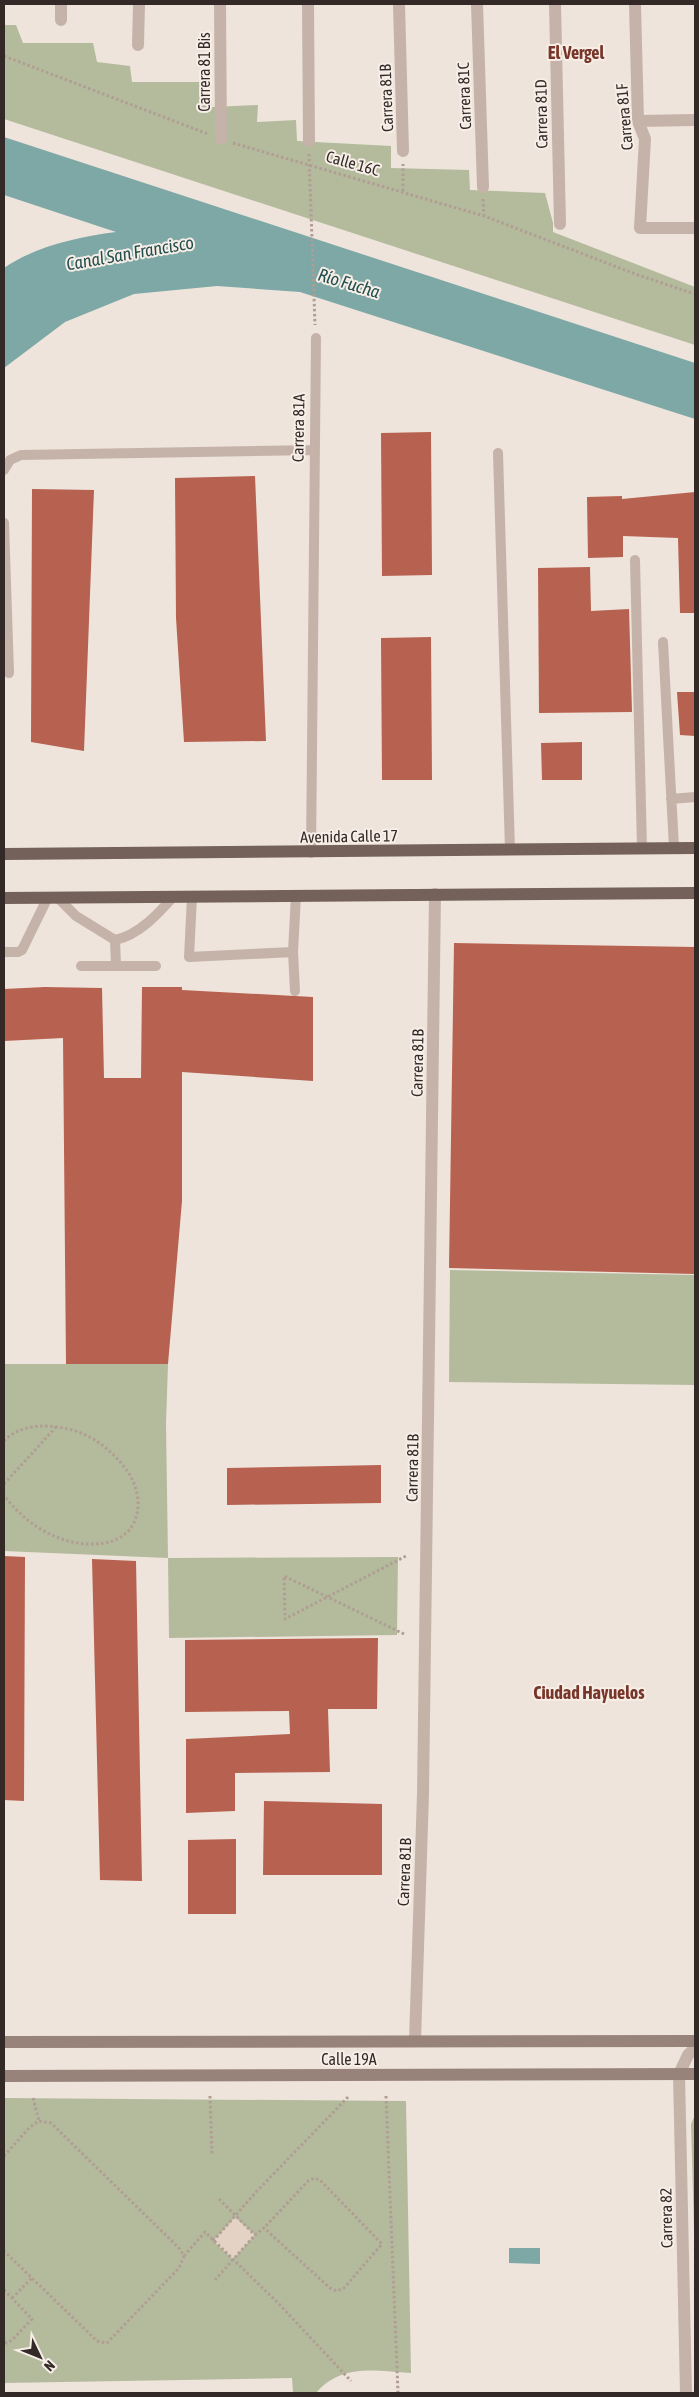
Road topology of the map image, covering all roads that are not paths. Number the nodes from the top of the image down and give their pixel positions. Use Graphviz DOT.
graph roads {
  1 [pos="60,4"];
  2 [pos="139,4"];
  3 [pos="220,4"];
  4 [pos="308,4"];
  5 [pos="399,4"];
  6 [pos="477,4"];
  7 [pos="555,4"];
  8 [pos="635,4"];
  9 [pos="61,20"];
  10 [pos="138,45"];
  11 [pos="695,120"];
  12 [pos="638,121"];
  13 [pos="221,140"];
  14 [pos="309,141"];
  15 [pos="403,151"];
  16 [pos="483,187"];
  17 [pos="560,224"];
  18 [pos="695,228"];
  19 [pos="316,338"];
  20 [pos="314,450"];
  21 [pos="498,453"];
  22 [pos="4,470"];
  23 [pos="4,523"];
  24 [pos="635,560"];
  25 [pos="663,642"];
  26 [pos="9,673"];
  27 [pos="695,797"];
  28 [pos="671,799"];
  29 [pos="642,848"];
  30 [pos="674,848"];
  31 [pos="695,848"];
  32 [pos="510,850"];
  33 [pos="311,853"];
  34 [pos="4,854"];
  35 [pos="695,893"];
  36 [pos="435,894"];
  37 [pos="174,896"];
  38 [pos="296,896"];
  39 [pos="52,897"];
  40 [pos="192,897"];
  41 [pos="4,898"];
  42 [pos="115,940"];
  43 [pos="4,952"];
  44 [pos="293,952"];
  45 [pos="116,965"];
  46 [pos="81,966"];
  47 [pos="156,966"];
  48 [pos="295,991"];
  49 [pos="415,2041"];
  50 [pos="695,2041"];
  51 [pos="4,2042"];
  52 [pos="695,2048"];
  53 [pos="679,2074"];
  54 [pos="695,2074"];
  55 [pos="4,2076"];
  56 [pos="686,2393"];
  57 [pos="695,2393"];
  1 -- 9 [label="street"];
  2 -- 10 [label="street"];
  3 -- 13 [label="street, Carrera 81 Bis"];
  4 -- 14 [label="street"];
  5 -- 15 [label="street, Carrera 81B"];
  6 -- 16 [label="street, Carrera 81C"];
  7 -- 17 [label="street, Carrera 81D"];
  8 -- 12 [label="street, Carrera 81F"];
  11 -- 12 [label="street"];
  12 -- 18 [label="street, Carrera 81F"];
  19 -- 20 [label="lane, Carrera 81A"];
  20 -- 22 [label="lane"];
  20 -- 33 [label="lane, Carrera 81A"];
  21 -- 32 [label="lane"];
  23 -- 26 [label="lane"];
  24 -- 29 [label="lane"];
  25 -- 28 [label="lane"];
  27 -- 28 [label="lane"];
  28 -- 30 [label="lane"];
  29 -- 30 [label="main road, Avenida Calle 17"];
  29 -- 32 [label="main road, Avenida Calle 17"];
  30 -- 31 [label="main road, Avenida Calle 17"];
  32 -- 33 [label="main road, Avenida Calle 17"];
  33 -- 34 [label="main road, Avenida Calle 17"];
  35 -- 36 [label="main road"];
  36 -- 38 [label="main road"];
  36 -- 49 [label="street, Carrera 81B"];
  37 -- 39 [label="main road"];
  37 -- 40 [label="main road"];
  37 -- 42 [label="lane"];
  38 -- 40 [label="main road"];
  38 -- 44 [label="lane"];
  39 -- 41 [label="main road"];
  39 -- 42 [label="lane"];
  39 -- 43 [label="lane"];
  40 -- 44 [label="lane"];
  42 -- 45 [label="lane"];
  44 -- 48 [label="lane"];
  45 -- 46 [label="lane"];
  45 -- 47 [label="lane"];
  49 -- 50 [label="street, Calle 19A"];
  49 -- 51 [label="street, Calle 19A"];
  52 -- 53 [label="street, Carrera 82"];
  53 -- 54 [label="street, Calle 19A"];
  53 -- 55 [label="street, Calle 19A"];
  53 -- 56 [label="street, Carrera 82"];
  56 -- 57 [label="street"];
}
